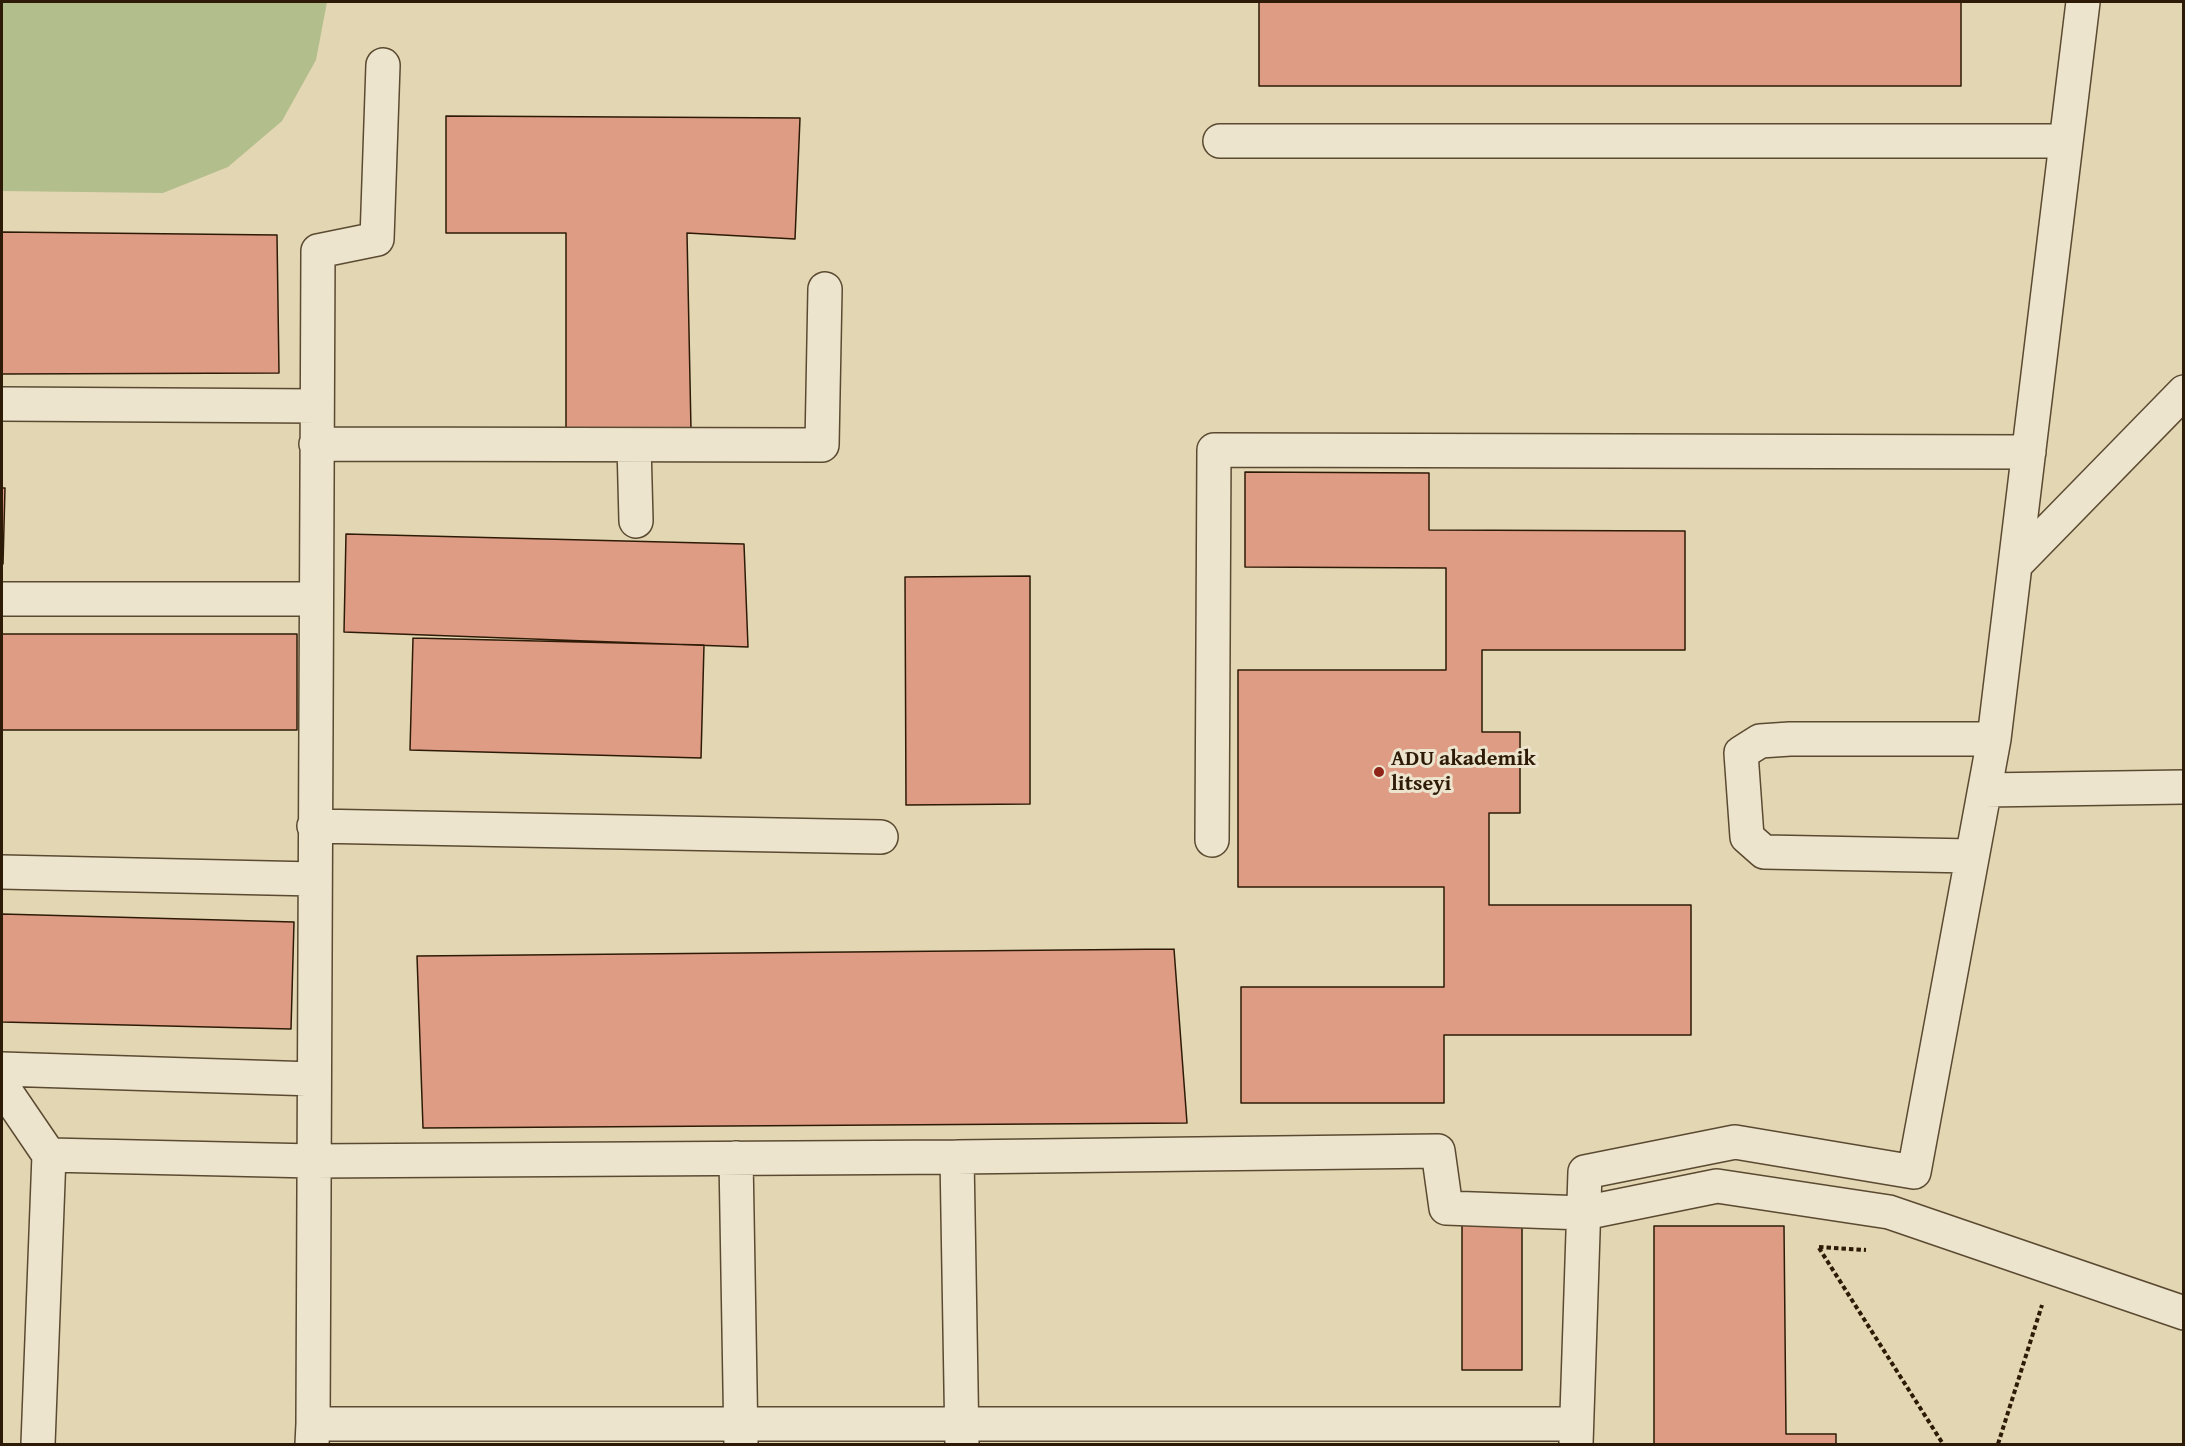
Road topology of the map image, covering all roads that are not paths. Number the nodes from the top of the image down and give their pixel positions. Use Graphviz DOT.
graph roads {
  1 [pos="2083,2"];
  2 [pos="383,65"];
  3 [pos="1220,141"];
  4 [pos="2066,141"];
  5 [pos="825,289"];
  6 [pos="2184,392"];
  7 [pos="2,404"];
  8 [pos="317,406"];
  9 [pos="316,444"];
  10 [pos="633,445"];
  11 [pos="2029,452"];
  12 [pos="636,521"];
  13 [pos="2017,563"];
  14 [pos="2,599"];
  15 [pos="314,599"];
  16 [pos="1994,739"];
  17 [pos="2184,787"];
  18 [pos="1985,790"];
  19 [pos="314,826"];
  20 [pos="881,837"];
  21 [pos="1212,840"];
  22 [pos="1972,856"];
  23 [pos="2,872"];
  24 [pos="314,879"];
  25 [pos="2,1069"];
  26 [pos="314,1080"];
  27 [pos="2,1086"];
  28 [pos="50,1155"];
  29 [pos="957,1157"];
  30 [pos="736,1158"];
  31 [pos="313,1161"];
  32 [pos="1584,1214"];
  33 [pos="2184,1313"];
  34 [pos="313,1435"];
  35 [pos="515,1435"];
  36 [pos="741,1435"];
  37 [pos="962,1435"];
  38 [pos="1576,1435"];
  39 [pos="39,1444"];
  1 -- 4 [label="lane"];
  2 -- 8 [label="lane"];
  3 -- 4 [label="lane"];
  4 -- 11 [label="lane"];
  5 -- 10 [label="lane"];
  6 -- 13 [label="lane"];
  7 -- 8 [label="lane"];
  8 -- 9 [label="lane"];
  9 -- 10 [label="lane"];
  9 -- 15 [label="lane"];
  10 -- 12 [label="lane"];
  11 -- 13 [label="lane"];
  11 -- 21 [label="lane"];
  13 -- 16 [label="lane"];
  14 -- 15 [label="lane"];
  15 -- 19 [label="lane"];
  16 -- 18 [label="lane"];
  16 -- 22 [label="lane"];
  17 -- 18 [label="lane"];
  18 -- 22 [label="lane"];
  19 -- 20 [label="lane"];
  19 -- 24 [label="lane"];
  22 -- 32 [label="lane"];
  23 -- 24 [label="lane"];
  24 -- 26 [label="lane"];
  25 -- 26 [label="lane"];
  26 -- 31 [label="lane"];
  27 -- 28 [label="lane"];
  28 -- 31 [label="lane"];
  28 -- 39 [label="lane"];
  29 -- 30 [label="lane"];
  29 -- 32 [label="lane"];
  29 -- 37 [label="lane"];
  30 -- 31 [label="lane"];
  30 -- 36 [label="lane"];
  31 -- 34 [label="lane"];
  32 -- 33 [label="lane"];
  32 -- 38 [label="lane"];
  34 -- 35 [label="lane"];
  35 -- 36 [label="lane"];
  36 -- 37 [label="lane"];
  37 -- 38 [label="lane"];
}
